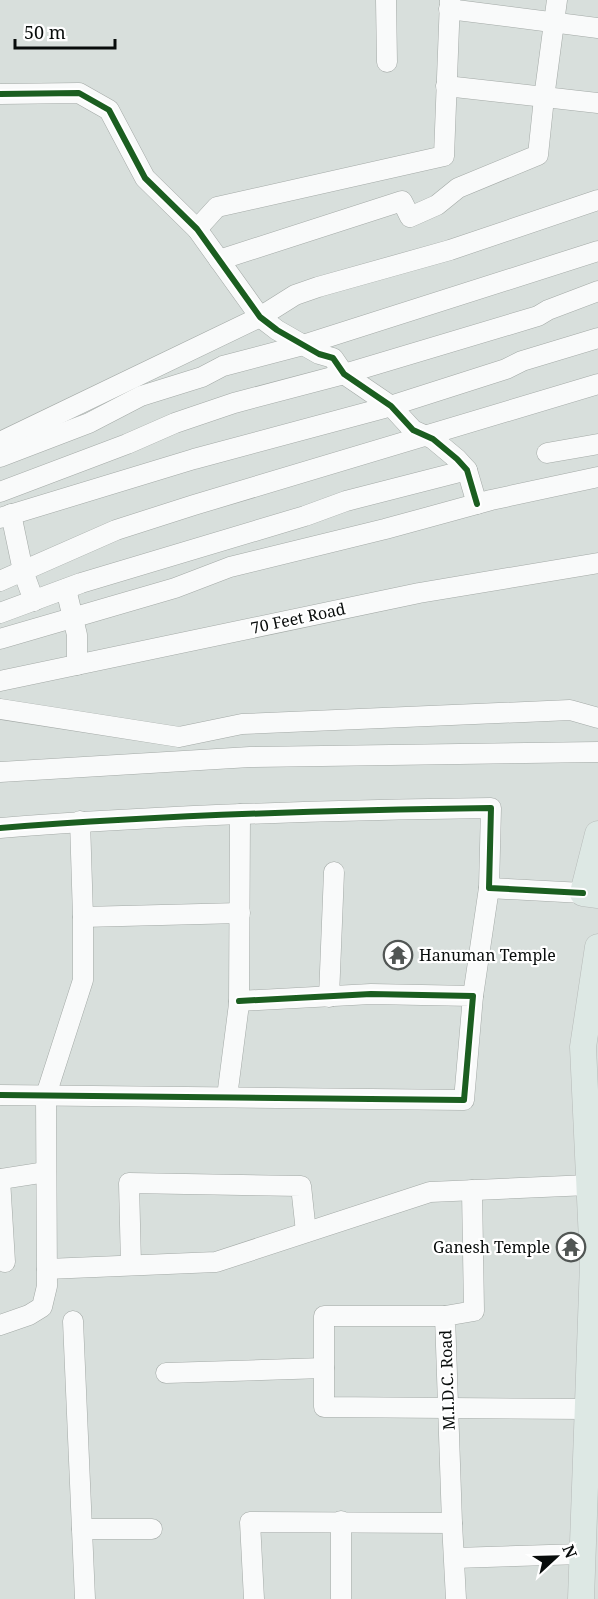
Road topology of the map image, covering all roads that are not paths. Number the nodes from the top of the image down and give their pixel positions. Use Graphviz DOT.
graph roads {
  1 [pos="386,0"];
  2 [pos="557,0"];
  3 [pos="450,4"];
  4 [pos="555,22"];
  5 [pos="598,28"];
  6 [pos="387,62"];
  7 [pos="446,86"];
  8 [pos="0,94"];
  9 [pos="544,98"];
  10 [pos="598,103"];
  11 [pos="598,200"];
  12 [pos="196,229"];
  13 [pos="598,251"];
  14 [pos="219,260"];
  15 [pos="598,291"];
  16 [pos="260,317"];
  17 [pos="598,338"];
  18 [pos="303,345"];
  19 [pos="344,374"];
  20 [pos="598,384"];
  21 [pos="391,406"];
  22 [pos="426,436"];
  23 [pos="0,442"];
  24 [pos="598,444"];
  25 [pos="547,453"];
  26 [pos="0,457"];
  27 [pos="467,470"];
  28 [pos="598,477"];
  29 [pos="0,492"];
  30 [pos="477,504"];
  31 [pos="5,516"];
  32 [pos="598,563"];
  33 [pos="23,571"];
  34 [pos="0,581"];
  35 [pos="66,589"];
  36 [pos="34,601"];
  37 [pos="0,614"];
  38 [pos="73,618"];
  39 [pos="0,639"];
  40 [pos="77,665"];
  41 [pos="0,681"];
  42 [pos="0,709"];
  43 [pos="598,718"];
  44 [pos="598,752"];
  45 [pos="0,772"];
  46 [pos="240,813"];
  47 [pos="80,821"];
  48 [pos="0,828"];
  49 [pos="598,834"];
  50 [pos="334,872"];
  51 [pos="489,888"];
  52 [pos="591,894"];
  53 [pos="240,913"];
  54 [pos="83,917"];
  55 [pos="598,947"];
  56 [pos="329,996"];
  57 [pos="472,996"];
  58 [pos="239,1000"];
  59 [pos="590,1046"];
  60 [pos="0,1095"];
  61 [pos="46,1095"];
  62 [pos="227,1097"];
  63 [pos="46,1172"];
  64 [pos="1,1179"];
  65 [pos="590,1185"];
  66 [pos="472,1190"];
  67 [pos="306,1232"];
  68 [pos="5,1262"];
  69 [pos="596,1263"];
  70 [pos="131,1265"];
  71 [pos="47,1269"];
  72 [pos="445,1316"];
  73 [pos="73,1321"];
  74 [pos="0,1325"];
  75 [pos="324,1368"];
  76 [pos="166,1373"];
  77 [pos="447,1408"];
  78 [pos="587,1409"];
  79 [pos="341,1521"];
  80 [pos="452,1523"];
  81 [pos="82,1528"];
  82 [pos="152,1529"];
  83 [pos="582,1554"];
  84 [pos="455,1558"];
  85 [pos="85,1599"];
  86 [pos="254,1599"];
  87 [pos="341,1599"];
  88 [pos="456,1599"];
  89 [pos="581,1599"];
  1 -- 6 [label="street"];
  2 -- 4 [label="street"];
  3 -- 4 [label="street"];
  3 -- 7 [label="street"];
  4 -- 5 [label="street"];
  4 -- 9 [label="street"];
  7 -- 9 [label="street"];
  7 -- 12 [label="street"];
  8 -- 12 [label="street"];
  9 -- 10 [label="street"];
  9 -- 14 [label="street"];
  11 -- 16 [label="street"];
  12 -- 14 [label="street"];
  13 -- 18 [label="street"];
  14 -- 16 [label="street"];
  15 -- 19 [label="street"];
  16 -- 18 [label="street"];
  16 -- 23 [label="street"];
  17 -- 21 [label="street"];
  18 -- 19 [label="street"];
  18 -- 26 [label="street"];
  19 -- 21 [label="street"];
  19 -- 29 [label="street"];
  20 -- 22 [label="street"];
  21 -- 22 [label="street"];
  21 -- 31 [label="street"];
  22 -- 27 [label="street"];
  22 -- 33 [label="street"];
  24 -- 25 [label="street"];
  27 -- 30 [label="street"];
  27 -- 35 [label="street"];
  28 -- 30 [label="street"];
  30 -- 38 [label="street"];
  31 -- 33 [label="street"];
  32 -- 40 [label="street, 70 Feet Road"];
  33 -- 34 [label="street"];
  33 -- 36 [label="street"];
  35 -- 36 [label="street"];
  35 -- 38 [label="street"];
  36 -- 37 [label="street"];
  38 -- 39 [label="street"];
  38 -- 40 [label="street"];
  40 -- 41 [label="street, 70 Feet Road"];
  42 -- 43 [label="street"];
  44 -- 45 [label="street"];
  46 -- 47 [label="street"];
  46 -- 51 [label="street"];
  46 -- 53 [label="street"];
  47 -- 48 [label="street"];
  47 -- 54 [label="street"];
  49 -- 52 [label="main road"];
  50 -- 56 [label="street"];
  51 -- 52 [label="street"];
  51 -- 57 [label="street"];
  53 -- 54 [label="street"];
  53 -- 58 [label="street"];
  54 -- 61 [label="street"];
  55 -- 59 [label="main road"];
  56 -- 57 [label="street"];
  56 -- 58 [label="street"];
  57 -- 62 [label="street"];
  58 -- 62 [label="street"];
  59 -- 65 [label="main road"];
  60 -- 61 [label="street"];
  61 -- 62 [label="street"];
  61 -- 63 [label="street"];
  63 -- 64 [label="street"];
  63 -- 71 [label="street"];
  64 -- 68 [label="street"];
  65 -- 66 [label="street"];
  65 -- 69 [label="main road"];
  66 -- 67 [label="street"];
  66 -- 72 [label="street, M.I.D.C. Road"];
  67 -- 70 [label="street"];
  67 -- 70 [label="street"];
  69 -- 78 [label="main road"];
  70 -- 71 [label="street"];
  71 -- 74 [label="street"];
  72 -- 75 [label="street"];
  72 -- 77 [label="street, M.I.D.C. Road"];
  73 -- 81 [label="street"];
  75 -- 76 [label="street"];
  75 -- 77 [label="street"];
  77 -- 78 [label="street"];
  77 -- 80 [label="street, M.I.D.C. Road"];
  78 -- 83 [label="main road"];
  79 -- 80 [label="street"];
  79 -- 86 [label="street"];
  79 -- 87 [label="street"];
  80 -- 84 [label="street, M.I.D.C. Road"];
  81 -- 82 [label="street"];
  81 -- 85 [label="street"];
  83 -- 84 [label="street"];
  83 -- 89 [label="main road"];
  84 -- 88 [label="street, M.I.D.C. Road"];
}
